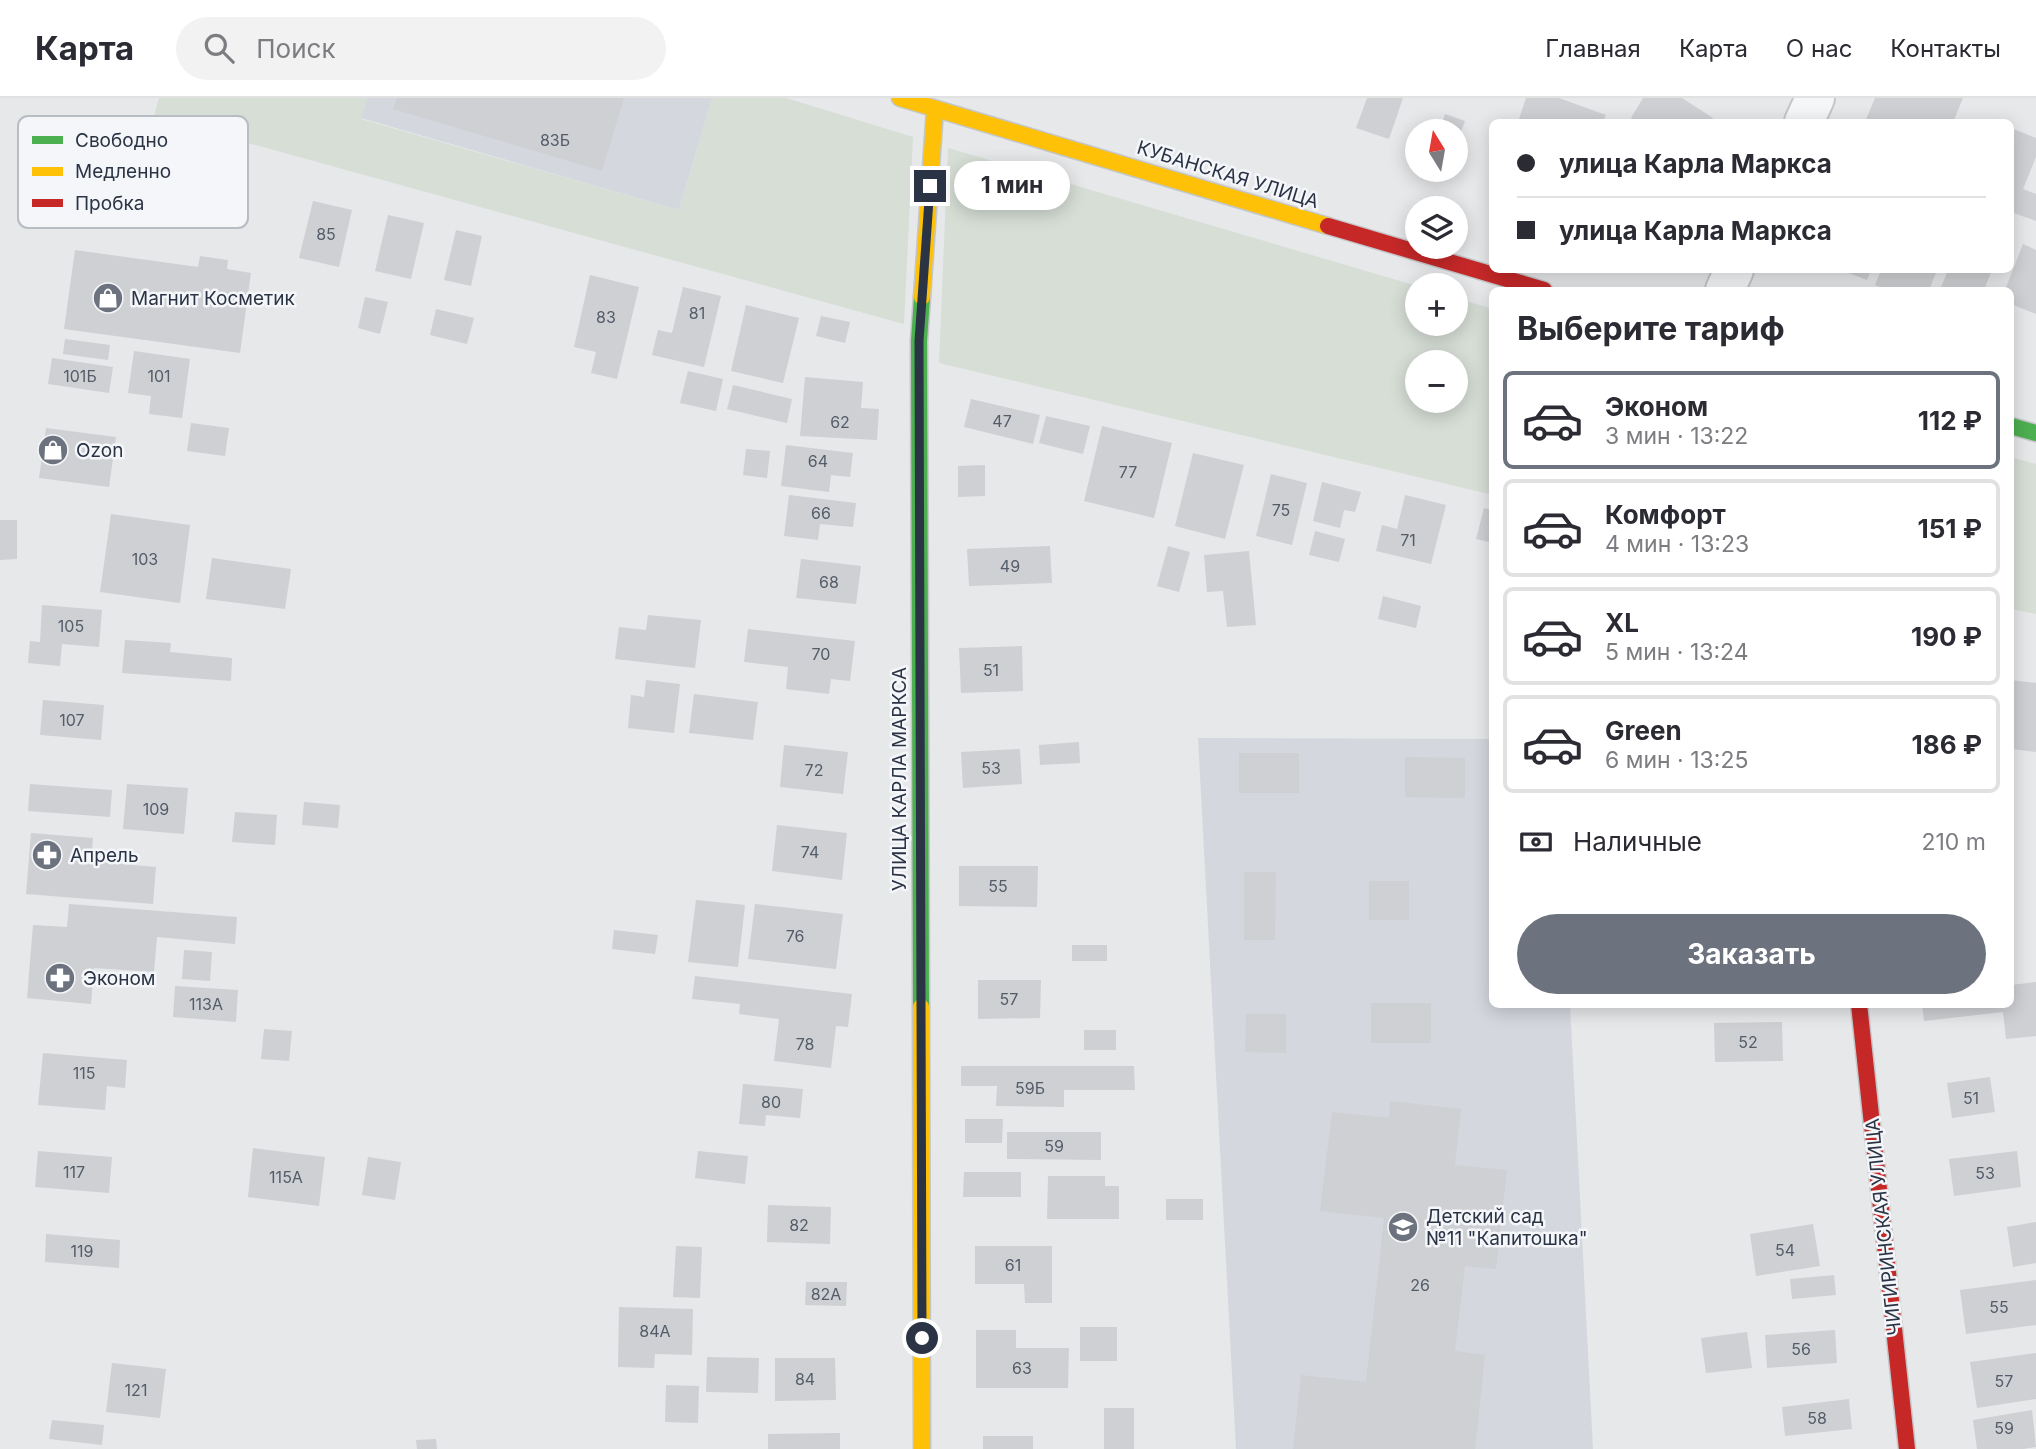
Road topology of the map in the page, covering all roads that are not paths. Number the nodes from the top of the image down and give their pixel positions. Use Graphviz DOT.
graph roads {
  1 [pos="900,98"];
  2 [pos="1815,98"];
  3 [pos="935,109"];
  4 [pos="1805,119"];
  5 [pos="1534,287"];
  6 [pos="2014,427"];
  7 [pos="2036,433"];
  8 [pos="1859,1008"];
  9 [pos="922,1449"];
  10 [pos="1907,1449"];
  1 -- 3 [label="street, КУБАНСКАЯ УЛИЦА"];
  2 -- 4 [label="street"];
  3 -- 5 [label="street, КУБАНСКАЯ УЛИЦА"];
  3 -- 9 [label="street, УЛИЦА КАРЛА МАРКСА"];
  6 -- 7 [label="street"];
  8 -- 10 [label="street, ЧИГИРИНСКАЯ УЛИЦА"];
}
